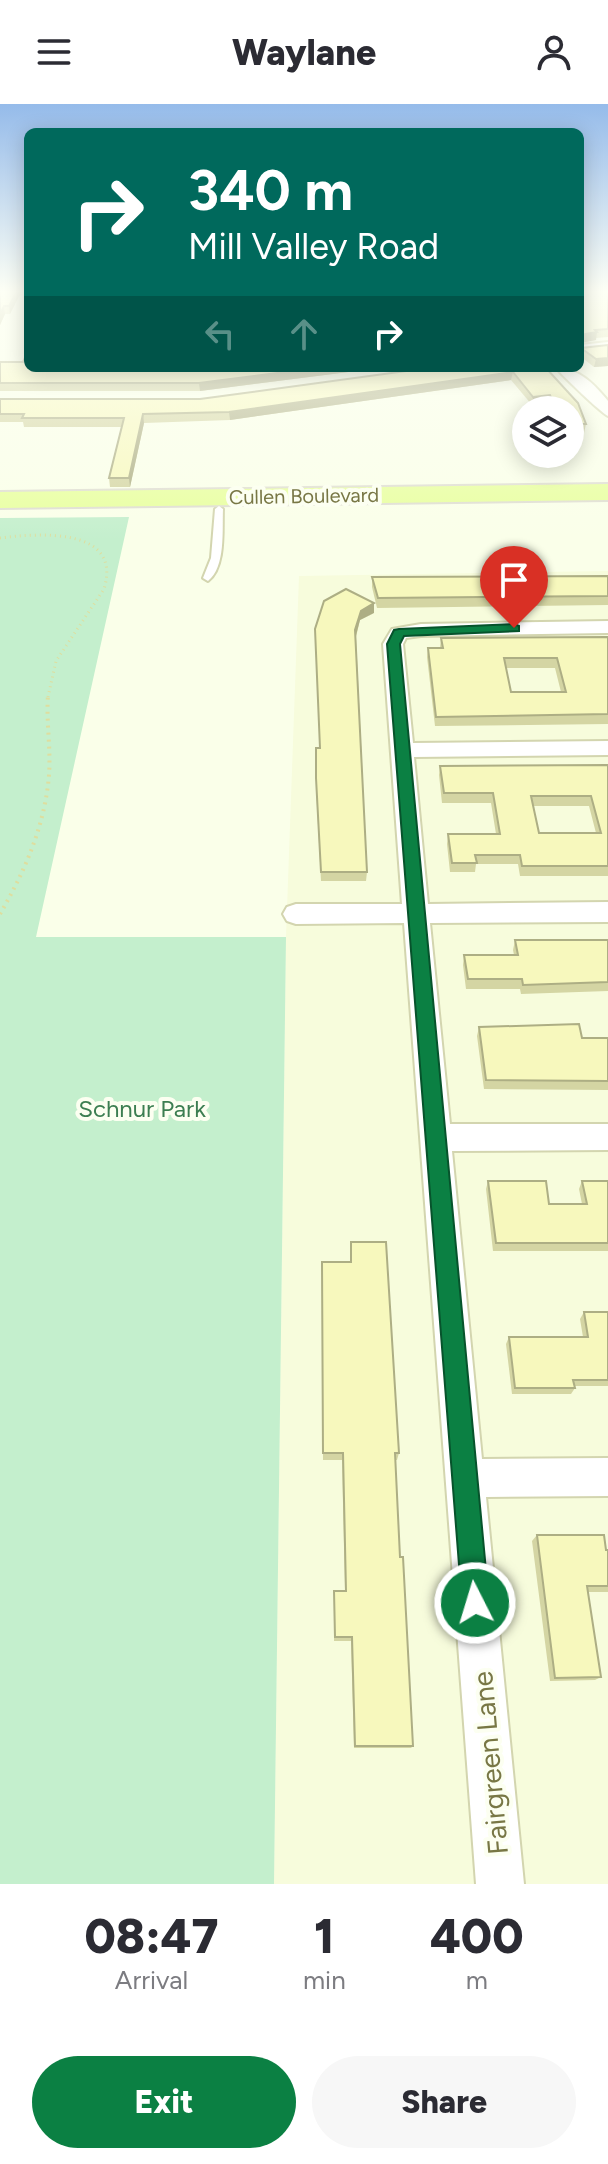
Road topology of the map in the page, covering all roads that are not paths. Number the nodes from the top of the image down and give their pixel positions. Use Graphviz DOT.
graph roads {
  1 [pos="570,374"];
  2 [pos="608,411"];
  3 [pos="608,492"];
  4 [pos="0,500"];
  5 [pos="382,501"];
  6 [pos="115,504"];
  7 [pos="608,505"];
  8 [pos="219,509"];
  9 [pos="0,511"];
  10 [pos="208,578"];
  11 [pos="608,627"];
  12 [pos="608,748"];
  13 [pos="402,750"];
  14 [pos="417,912"];
  15 [pos="608,912"];
  16 [pos="296,914"];
  17 [pos="608,1137"];
  18 [pos="437,1138"];
  19 [pos="608,1477"];
  20 [pos="464,1478"];
  21 [pos="500,1884"];
  1 -- 2 [label="street"];
  3 -- 5 [label="main road, Cullen Boulevard"];
  4 -- 6 [label="main road, Cullen Boulevard"];
  5 -- 6 [label="main road, Cullen Boulevard"];
  5 -- 7 [label="main road, Cullen Boulevard"];
  5 -- 8 [label="main road, Cullen Boulevard"];
  6 -- 8 [label="main road, Cullen Boulevard"];
  6 -- 9 [label="main road, Cullen Boulevard"];
  8 -- 10 [label="lane"];
  11 -- 13 [label="street, Fairgreen Lane"];
  12 -- 13 [label="street"];
  13 -- 14 [label="street, Fairgreen Lane"];
  14 -- 15 [label="street"];
  14 -- 16 [label="street"];
  14 -- 18 [label="street, Fairgreen Lane"];
  17 -- 18 [label="street"];
  18 -- 20 [label="street, Fairgreen Lane"];
  19 -- 20 [label="street"];
  20 -- 21 [label="street, Fairgreen Lane"];
}
